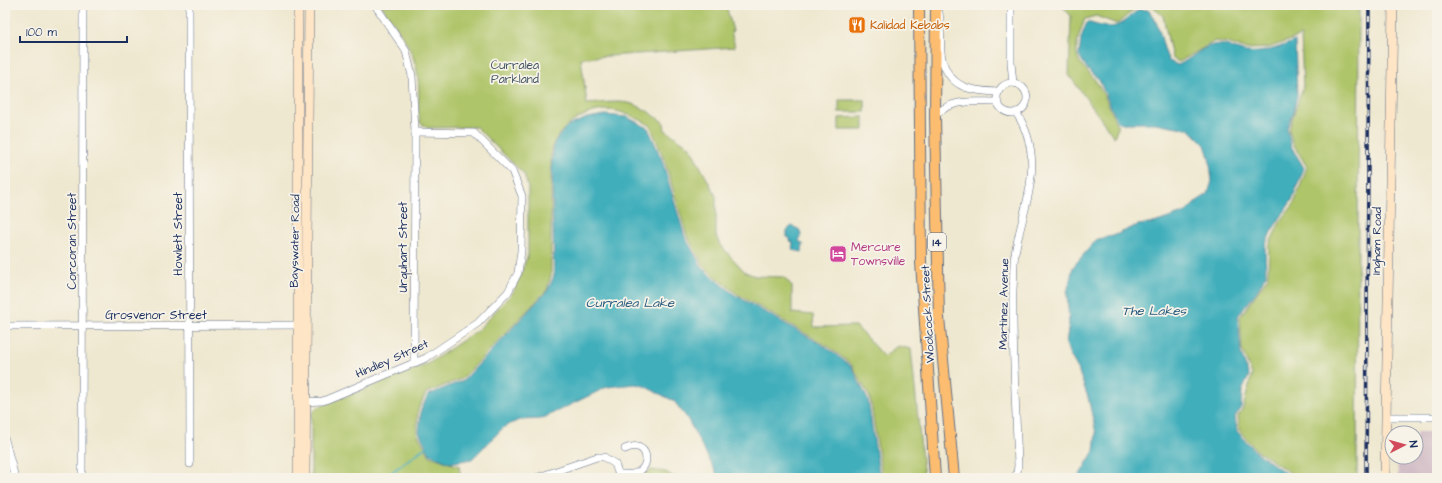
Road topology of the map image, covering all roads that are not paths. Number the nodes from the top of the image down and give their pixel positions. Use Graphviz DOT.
graph roads {
  1 [pos="83,5"];
  2 [pos="189,5"];
  3 [pos="298,5"];
  4 [pos="309,5"];
  5 [pos="375,5"];
  6 [pos="919,5"];
  7 [pos="937,5"];
  8 [pos="1011,5"];
  9 [pos="1393,5"];
  10 [pos="1012,83"];
  11 [pos="998,92"];
  12 [pos="997,102"];
  13 [pos="1016,112"];
  14 [pos="935,116"];
  15 [pos="415,132"];
  16 [pos="302,325"];
  17 [pos="5,326"];
  18 [pos="82,326"];
  19 [pos="190,326"];
  20 [pos="414,363"];
  21 [pos="302,402"];
  22 [pos="1386,417"];
  23 [pos="1437,417"];
  24 [pos="5,440"];
  25 [pos="625,449"];
  26 [pos="190,464"];
  27 [pos="620,476"];
  28 [pos="15,478"];
  29 [pos="82,478"];
  30 [pos="298,478"];
  31 [pos="305,478"];
  32 [pos="536,478"];
  33 [pos="935,478"];
  34 [pos="954,478"];
  35 [pos="1016,478"];
  36 [pos="1385,478"];
  1 -- 18 [label="street, Corcoran Street"];
  2 -- 19 [label="street, Howlett Street"];
  3 -- 16 [label="main road, Bayswater Road"];
  4 -- 16 [label="main road, Bayswater Road"];
  5 -- 15 [label="street"];
  6 -- 33 [label="main road, Woolcock Street / 14"];
  7 -- 11 [label="street"];
  7 -- 14 [label="main road, Woolcock Street / 14"];
  8 -- 10 [label="street"];
  9 -- 22 [label="main road, Ingham Road"];
  10 -- 11 [label="street"];
  10 -- 13 [label="street"];
  11 -- 12 [label="street"];
  12 -- 13 [label="street"];
  12 -- 14 [label="street"];
  13 -- 35 [label="street, Martinez Avenue"];
  14 -- 34 [label="main road, Woolcock Street / 14"];
  15 -- 20 [label="street, Urquhart Street"];
  15 -- 20 [label="street, Hindley Street"];
  16 -- 19 [label="street, Grosvenor Street"];
  16 -- 21 [label="main road, Bayswater Road"];
  17 -- 18 [label="street, Grosvenor Street"];
  18 -- 19 [label="street, Grosvenor Street"];
  18 -- 29 [label="street, Corcoran Street"];
  19 -- 26 [label="street, Howlett Street"];
  20 -- 21 [label="street, Hindley Street"];
  21 -- 30 [label="main road, Bayswater Road"];
  21 -- 31 [label="main road, Bayswater Road"];
  22 -- 23 [label="street"];
  22 -- 36 [label="main road, Ingham Road"];
  24 -- 28 [label="street"];
  25 -- 27 [label="street"];
  27 -- 32 [label="street"];
}
